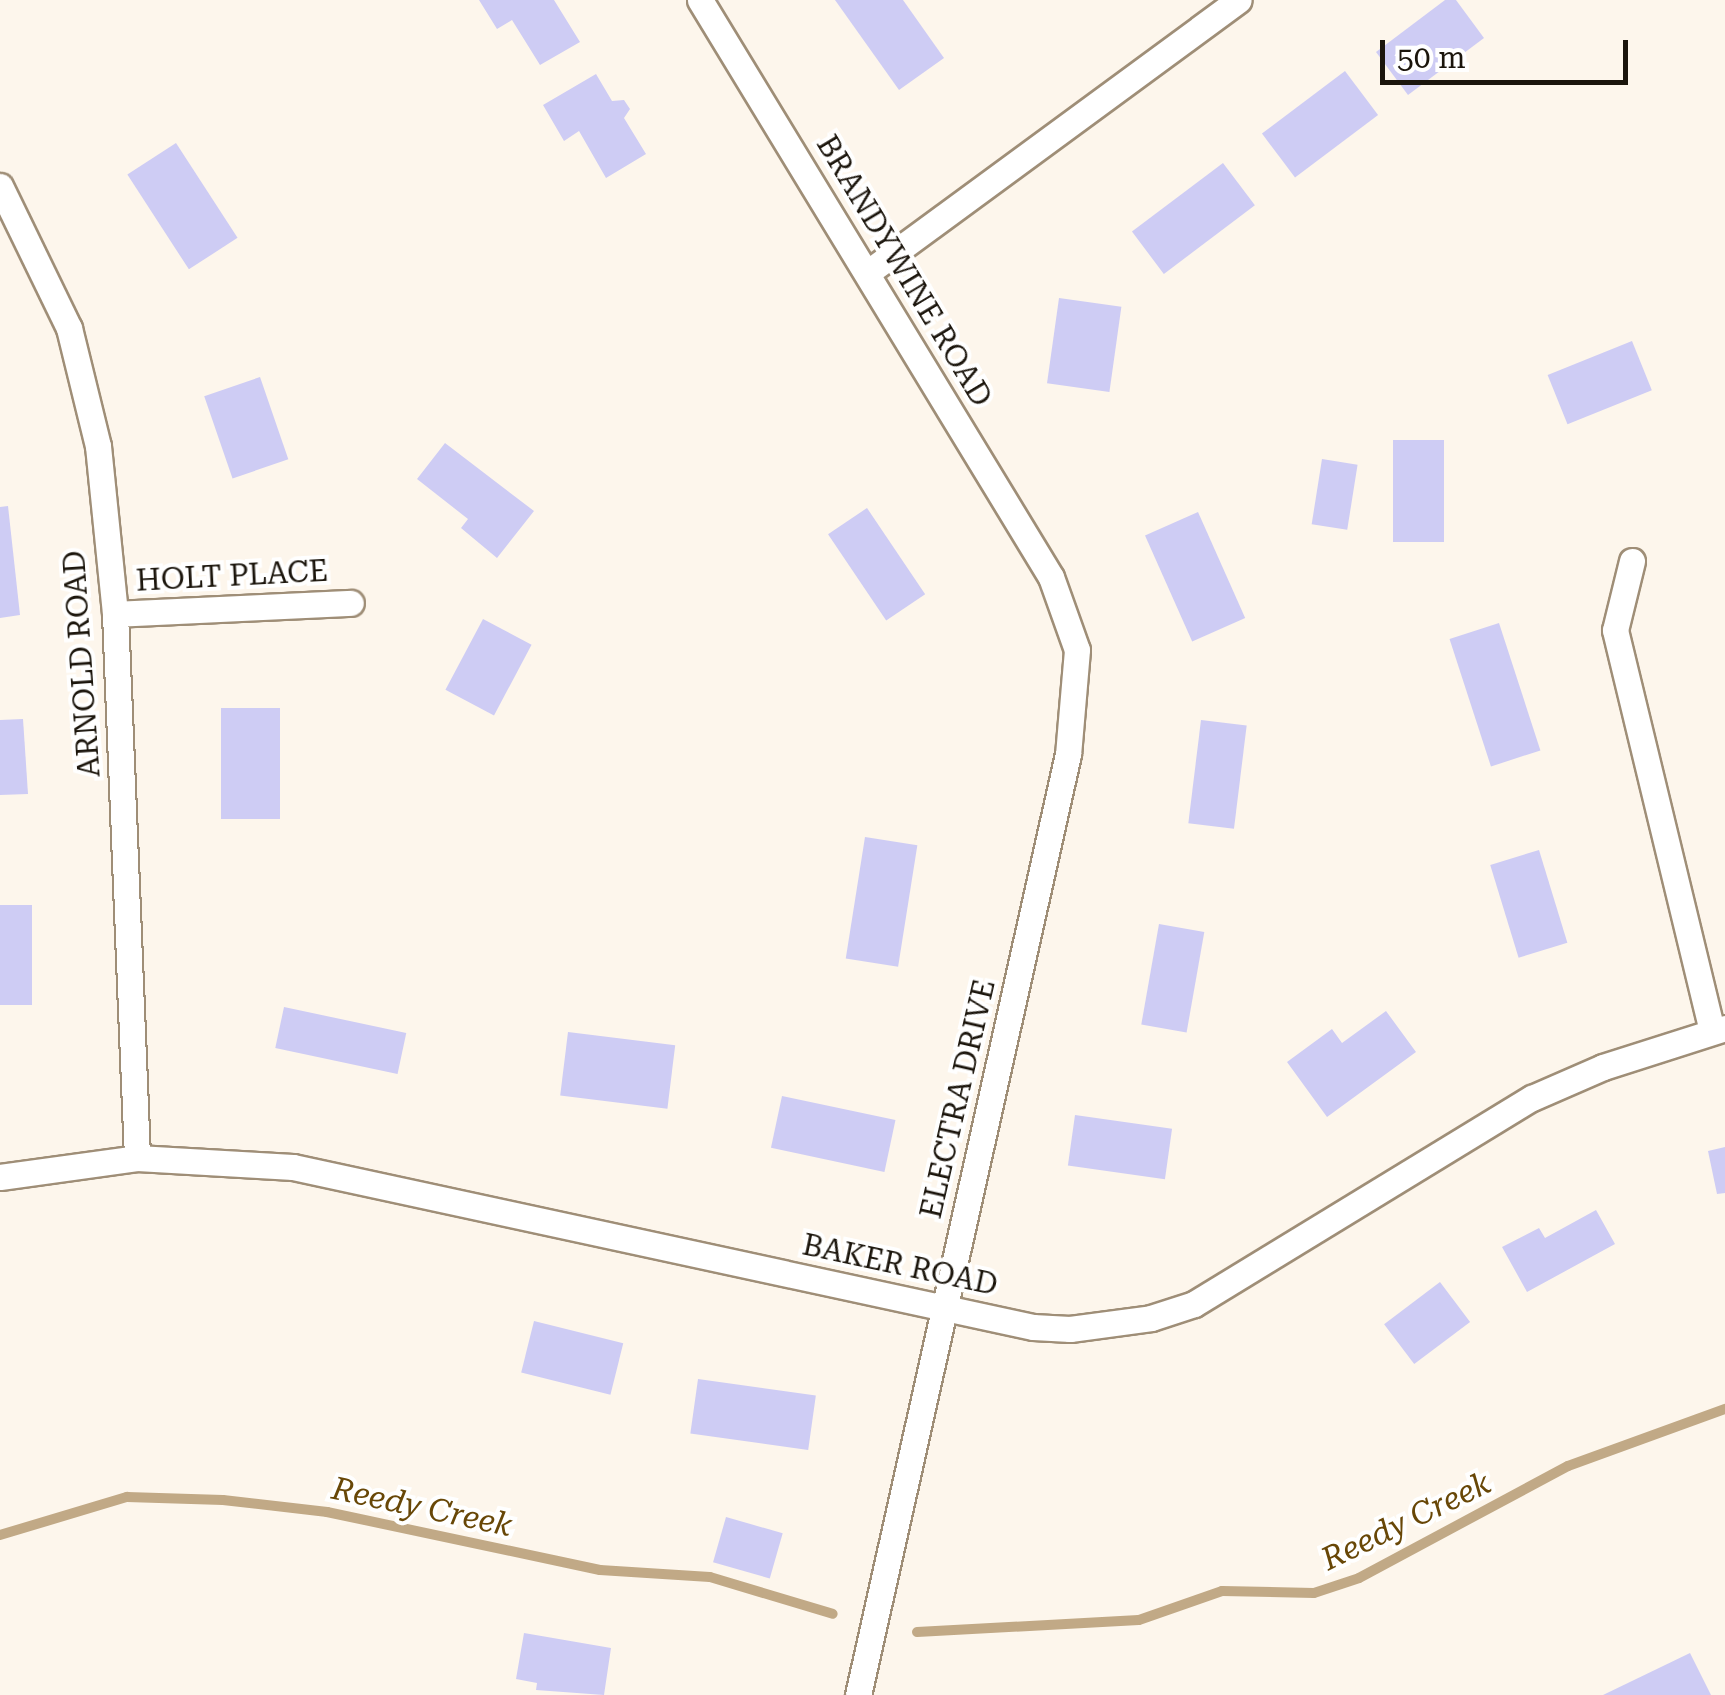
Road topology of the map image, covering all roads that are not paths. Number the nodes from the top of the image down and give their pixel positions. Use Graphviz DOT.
graph roads {
  1 [pos="700,0"];
  2 [pos="1239,0"];
  3 [pos="0,186"];
  4 [pos="867,273"];
  5 [pos="1632,561"];
  6 [pos="1051,576"];
  7 [pos="352,603"];
  8 [pos="115,614"];
  9 [pos="1719,1029"];
  10 [pos="137,1158"];
  11 [pos="0,1176"];
  12 [pos="944,1308"];
  13 [pos="858,1695"];
  1 -- 4 [label="street, BRANDYWINE ROAD"];
  2 -- 4 [label="street"];
  3 -- 8 [label="street, ARNOLD ROAD"];
  4 -- 6 [label="street, BRANDYWINE ROAD"];
  5 -- 9 [label="street"];
  6 -- 12 [label="street, ELECTRA DRIVE"];
  7 -- 8 [label="street, HOLT PLACE"];
  8 -- 10 [label="street, ARNOLD ROAD"];
  9 -- 12 [label="street, BAKER ROAD"];
  10 -- 11 [label="street, BAKER ROAD"];
  10 -- 12 [label="street, BAKER ROAD"];
  12 -- 13 [label="street, ELECTRA DRIVE"];
}
